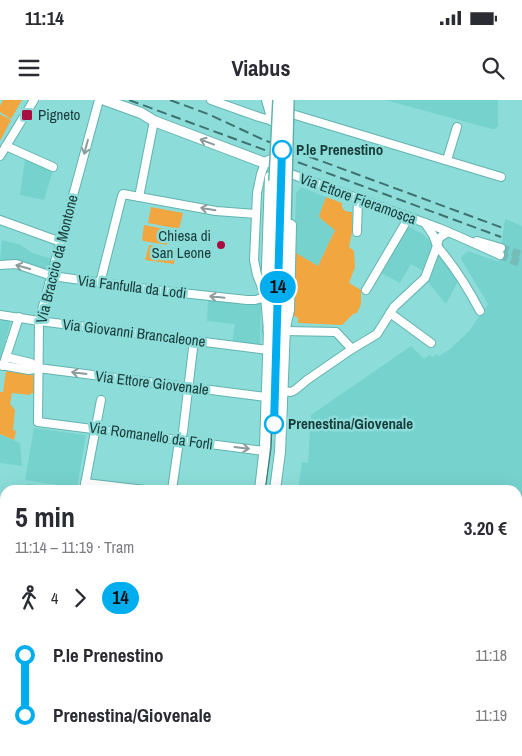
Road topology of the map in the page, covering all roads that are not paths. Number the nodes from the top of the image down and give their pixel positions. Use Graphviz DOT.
graph roads {
  1 [pos="34,100"];
  2 [pos="100,100"];
  3 [pos="105,100"];
  4 [pos="211,100"];
  5 [pos="267,100"];
  6 [pos="277,100"];
  7 [pos="288,100"];
  8 [pos="292,100"];
  9 [pos="291,117"];
  10 [pos="154,121"];
  11 [pos="273,124"];
  12 [pos="458,127"];
  13 [pos="292,138"];
  14 [pos="6,146"];
  15 [pos="0,156"];
  16 [pos="269,160"];
  17 [pos="447,160"];
  18 [pos="53,167"];
  19 [pos="291,174"];
  20 [pos="501,177"];
  21 [pos="257,193"];
  22 [pos="139,197"];
  23 [pos="358,198"];
  24 [pos="268,213"];
  25 [pos="256,214"];
  26 [pos="409,217"];
  27 [pos="0,220"];
  28 [pos="425,223"];
  29 [pos="357,232"];
  30 [pos="448,232"];
  31 [pos="61,242"];
  32 [pos="438,246"];
  33 [pos="500,251"];
  34 [pos="0,265"];
  35 [pos="52,276"];
  36 [pos="100,283"];
  37 [pos="366,290"];
  38 [pos="266,297"];
  39 [pos="277,308"];
  40 [pos="480,311"];
  41 [pos="390,312"];
  42 [pos="0,314"];
  43 [pos="19,317"];
  44 [pos="39,321"];
  45 [pos="285,329"];
  46 [pos="269,330"];
  47 [pos="194,340"];
  48 [pos="431,344"];
  49 [pos="352,349"];
  50 [pos="268,350"];
  51 [pos="6,357"];
  52 [pos="2,365"];
  53 [pos="38,368"];
  54 [pos="188,387"];
  55 [pos="282,391"];
  56 [pos="266,397"];
  57 [pos="101,400"];
  58 [pos="38,422"];
  59 [pos="95,429"];
  60 [pos="181,441"];
  61 [pos="264,451"];
  62 [pos="85,485"];
  63 [pos="173,485"];
  64 [pos="261,485"];
  65 [pos="276,485"];
  1 -- 14 [label="street"];
  2 -- 31 [label="street, Via Braccio da Montone, one-way"];
  3 -- 10 [label="main road"];
  4 -- 11 [label="street"];
  5 -- 11 [label="main road"];
  6 -- 9 [label="main road"];
  6 -- 11 [label="main road"];
  6 -- 39 [label="highway, bridge"];
  7 -- 39 [label="highway, bridge"];
  8 -- 9 [label="main road"];
  9 -- 11 [label="street"];
  9 -- 13 [label="main road"];
  9 -- 17 [label="street"];
  16 -- 10 [label="main road, one-way"];
  10 -- 22 [label="street"];
  12 -- 17 [label="street"];
  14 -- 15 [label="street"];
  14 -- 18 [label="street"];
  16 -- 21 [label="street"];
  16 -- 24 [label="main road"];
  17 -- 20 [label="street"];
  19 -- 23 [label="street, Via Ettore Fieramosca"];
  19 -- 45 [label="main road"];
  21 -- 24 [label="street"];
  21 -- 25 [label="street"];
  25 -- 22 [label="street, one-way"];
  22 -- 36 [label="street"];
  23 -- 26 [label="street, Via Ettore Fieramosca"];
  23 -- 29 [label="street"];
  24 -- 38 [label="main road"];
  25 -- 38 [label="street"];
  26 -- 28 [label="street, Via Ettore Fieramosca"];
  26 -- 37 [label="street"];
  27 -- 31 [label="street"];
  28 -- 30 [label="street, Via Ettore Fieramosca"];
  28 -- 32 [label="street, Via Ettore Fieramosca"];
  30 -- 32 [label="street"];
  30 -- 33 [label="street, Via Ettore Fieramosca"];
  31 -- 35 [label="street, Via Braccio da Montone"];
  32 -- 40 [label="street, Via Ettore Fieramosca"];
  32 -- 41 [label="street"];
  35 -- 34 [label="street, Via Fanfulla da Lodi, one-way"];
  35 -- 36 [label="street, Via Fanfulla da Lodi"];
  35 -- 44 [label="street, Via Braccio da Montone"];
  38 -- 36 [label="street, Via Fanfulla da Lodi, one-way"];
  38 -- 46 [label="main road"];
  39 -- 45 [label="highway"];
  39 -- 46 [label="highway"];
  41 -- 48 [label="street"];
  41 -- 49 [label="street"];
  42 -- 43 [label="street, Via Giovanni Brancaleone"];
  43 -- 44 [label="street, Via Giovanni Brancaleone"];
  43 -- 51 [label="street"];
  44 -- 47 [label="street, Via Giovanni Brancaleone"];
  44 -- 53 [label="street, Via Braccio da Montone"];
  45 -- 49 [label="street"];
  45 -- 55 [label="main road"];
  46 -- 50 [label="main road"];
  47 -- 50 [label="street, Via Giovanni Brancaleone"];
  47 -- 54 [label="street"];
  49 -- 55 [label="street"];
  50 -- 56 [label="main road"];
  51 -- 52 [label="street"];
  51 -- 53 [label="street, Via Ettore Giovenale"];
  52 -- 53 [label="street, Via Ettore Giovenale"];
  54 -- 53 [label="street, Via Ettore Giovenale, one-way"];
  53 -- 58 [label="street, Via Braccio da Montone"];
  54 -- 56 [label="street, Via Ettore Giovenale"];
  54 -- 60 [label="street"];
  55 -- 65 [label="main road"];
  56 -- 61 [label="main road"];
  57 -- 59 [label="street"];
  58 -- 59 [label="street, Via Romanello da Forlì"];
  59 -- 60 [label="street, Via Romanello da Forlì"];
  59 -- 62 [label="street"];
  60 -- 61 [label="street, Via Romanello da Forlì, one-way"];
  60 -- 63 [label="street"];
  61 -- 64 [label="main road"];
}
